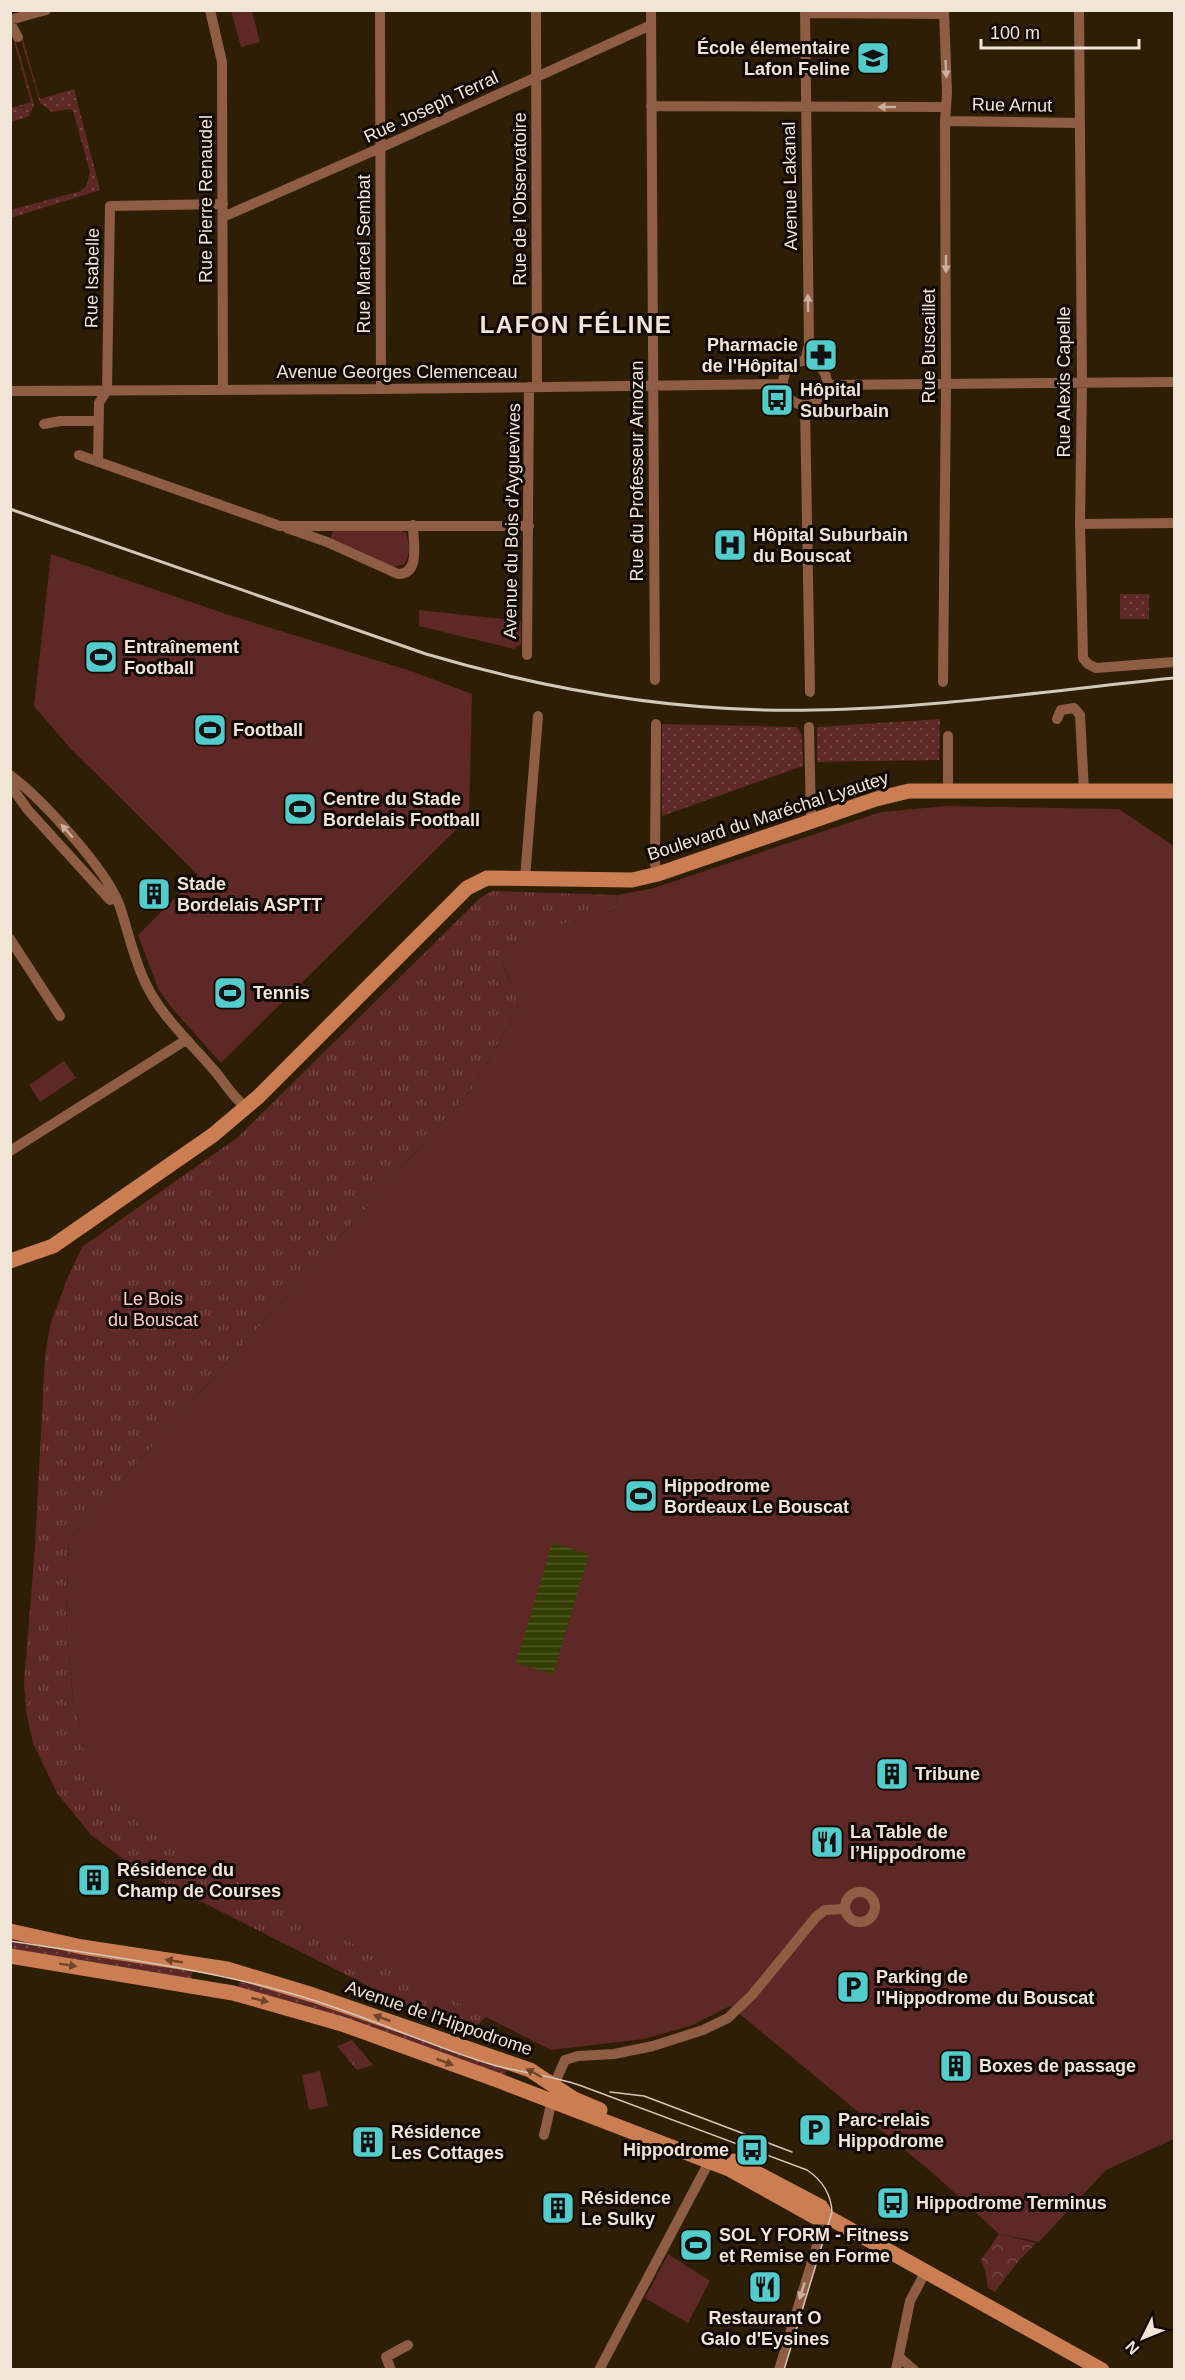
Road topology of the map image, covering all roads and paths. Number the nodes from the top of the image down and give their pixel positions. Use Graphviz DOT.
graph roads {
  1 [pos="46,10"];
  2 [pos="210,10"];
  3 [pos="380,10"];
  4 [pos="536,10"];
  5 [pos="651,10"];
  6 [pos="1079,10"];
  7 [pos="805,12"];
  8 [pos="944,12"];
  9 [pos="10,22"];
  10 [pos="651,25"];
  11 [pos="18,37"];
  12 [pos="537,76"];
  13 [pos="651,106"];
  14 [pos="805,107"];
  15 [pos="945,107"];
  16 [pos="945,121"];
  17 [pos="1078,123"];
  18 [pos="380,148"];
  19 [pos="223,204"];
  20 [pos="223,217"];
  21 [pos="805,361"];
  22 [pos="1082,382"];
  23 [pos="1174,382"];
  24 [pos="783,384"];
  25 [pos="652,385"];
  26 [pos="828,385"];
  27 [pos="946,385"];
  28 [pos="533,387"];
  29 [pos="381,389"];
  30 [pos="107,390"];
  31 [pos="224,390"];
  32 [pos="10,391"];
  33 [pos="806,406"];
  34 [pos="99,421"];
  35 [pos="44,424"];
  36 [pos="79,455"];
  37 [pos="98,462"];
  38 [pos="1174,523"];
  39 [pos="1080,524"];
  40 [pos="412,525"];
  41 [pos="280,526"];
  42 [pos="529,526"];
  43 [pos="527,655"];
  44 [pos="1174,662"];
  45 [pos="655,680"];
  46 [pos="943,682"];
  47 [pos="810,692"];
  48 [pos="538,716"];
  49 [pos="1057,719"];
  50 [pos="656,724"];
  51 [pos="809,727"];
  52 [pos="948,736"];
  53 [pos="10,775"];
  54 [pos="10,785"];
  55 [pos="27,787"];
  56 [pos="948,790"];
  57 [pos="1084,791"];
  58 [pos="1174,791"];
  59 [pos="19,797"];
  60 [pos="811,819"];
  61 [pos="81,849"];
  62 [pos="72,857"];
  63 [pos="658,874"];
  64 [pos="525,878"];
  65 [pos="121,915"];
  66 [pos="10,939"];
  67 [pos="60,1016"];
  68 [pos="186,1040"];
  69 [pos="246,1107"];
  70 [pos="10,1151"];
  71 [pos="10,1261"];
  72 [pos="844,1909"];
  73 [pos="10,1931"];
  74 [pos="10,1956"];
  75 [pos="216,1967"];
  76 [pos="214,1989"];
  77 [pos="553,2094"];
  78 [pos="544,2135"];
  79 [pos="705,2155"];
  80 [pos="826,2216"];
  81 [pos="926,2271"];
  82 [pos="408,2345"];
  83 [pos="899,2357"];
  84 [pos="391,2370"];
  85 [pos="599,2370"];
  86 [pos="779,2370"];
  87 [pos="896,2370"];
  88 [pos="914,2370"];
  89 [pos="1102,2370"];
  1 -- 9 [label="street"];
  2 -- 19 [label="street, Rue Pierre Renaudel"];
  3 -- 18 [label="street, Rue Marcel Sembat"];
  4 -- 12 [label="street, Rue de l'Observatoire"];
  5 -- 10 [label="street, Rue du Professeur Arnozan"];
  6 -- 17 [label="street, Rue Alexis Capelle"];
  7 -- 8 [label="street"];
  7 -- 14 [label="street, Avenue Lakanal"];
  8 -- 15 [label="street, Rue Buscaillet, one-way"];
  9 -- 11 [label="street"];
  10 -- 12 [label="street, Rue Joseph Terral"];
  10 -- 13 [label="street, Rue du Professeur Arnozan"];
  12 -- 18 [label="street, Rue Joseph Terral"];
  12 -- 28 [label="street, Rue de l'Observatoire"];
  13 -- 14 [label="street"];
  13 -- 25 [label="street, Rue du Professeur Arnozan"];
  15 -- 14 [label="street, one-way"];
  21 -- 14 [label="street, Avenue Lakanal, one-way"];
  15 -- 16 [label="street, Rue Buscaillet"];
  16 -- 17 [label="street, Rue Arnut"];
  16 -- 27 [label="street, Rue Buscaillet, one-way"];
  17 -- 22 [label="street, Rue Alexis Capelle"];
  18 -- 20 [label="street, Rue Joseph Terral"];
  18 -- 29 [label="street, Rue Marcel Sembat"];
  19 -- 20 [label="street, Rue Pierre Renaudel"];
  19 -- 30 [label="street, Rue Isabelle"];
  20 -- 31 [label="street, Rue Pierre Renaudel"];
  21 -- 24 [label="street"];
  21 -- 26 [label="street"];
  22 -- 23 [label="street"];
  22 -- 27 [label="street"];
  22 -- 39 [label="street, Rue Alexis Capelle"];
  24 -- 25 [label="street, Avenue Georges Clemenceau"];
  24 -- 33 [label="street"];
  25 -- 28 [label="street, Avenue Georges Clemenceau"];
  25 -- 45 [label="street, Rue du Professeur Arnozan"];
  26 -- 27 [label="street"];
  26 -- 33 [label="street"];
  27 -- 46 [label="street, Rue Buscaillet"];
  28 -- 29 [label="street, Avenue Georges Clemenceau"];
  28 -- 42 [label="street, Avenue du Bois d'Ayguevives"];
  29 -- 31 [label="street, Avenue Georges Clemenceau"];
  30 -- 31 [label="street, Avenue Georges Clemenceau"];
  30 -- 32 [label="street, Avenue Georges Clemenceau"];
  30 -- 34 [label="street, Rue Isabelle"];
  33 -- 47 [label="street"];
  34 -- 35 [label="street"];
  34 -- 37 [label="street, Rue Isabelle"];
  36 -- 37 [label="street"];
  37 -- 41 [label="street"];
  38 -- 39 [label="street"];
  39 -- 44 [label="street, Rue Alexis Capelle"];
  40 -- 41 [label="street"];
  40 -- 41 [label="street"];
  40 -- 42 [label="street"];
  42 -- 43 [label="street, Avenue du Bois d'Ayguevives"];
  48 -- 64 [label="street"];
  49 -- 57 [label="street"];
  50 -- 63 [label="street"];
  51 -- 60 [label="street"];
  52 -- 56 [label="street"];
  53 -- 55 [label="street"];
  54 -- 59 [label="street"];
  55 -- 59 [label="street"];
  61 -- 55 [label="street, one-way"];
  56 -- 57 [label="street, Boulevard du Maréchal Lyautey"];
  56 -- 60 [label="street, Boulevard du Maréchal Lyautey"];
  57 -- 58 [label="street, Boulevard du Maréchal Lyautey"];
  59 -- 62 [label="street"];
  60 -- 63 [label="street, Boulevard du Maréchal Lyautey"];
  61 -- 62 [label="street"];
  61 -- 65 [label="street"];
  62 -- 65 [label="street"];
  63 -- 64 [label="street, Boulevard du Maréchal Lyautey"];
  64 -- 69 [label="street, Boulevard du Maréchal Lyautey"];
  65 -- 68 [label="street"];
  66 -- 67 [label="street"];
  68 -- 69 [label="street"];
  68 -- 70 [label="street"];
  69 -- 71 [label="street, Boulevard du Maréchal Lyautey"];
  72 -- 77 [label="street"];
  75 -- 73 [label="street, Avenue de l'Hippodrome, one-way"];
  74 -- 76 [label="street, Avenue de l'Hippodrome, one-way"];
  75 -- 76 [label="street"];
  77 -- 75 [label="street, Avenue de l'Hippodrome, one-way"];
  76 -- 77 [label="street, Avenue de l'Hippodrome, one-way"];
  77 -- 78 [label="street"];
  77 -- 79 [label="street, Avenue de l'Hippodrome"];
  79 -- 80 [label="street, Avenue de l'Hippodrome"];
  79 -- 80 [label="street, Avenue de l'Hippodrome"];
  79 -- 85 [label="street"];
  80 -- 81 [label="street, Avenue de l'Hippodrome"];
  80 -- 86 [label="street, one-way"];
  81 -- 83 [label="street"];
  81 -- 89 [label="street, Avenue de l'Hippodrome"];
  82 -- 84 [label="street"];
  83 -- 87 [label="street"];
  83 -- 88 [label="street"];
}
